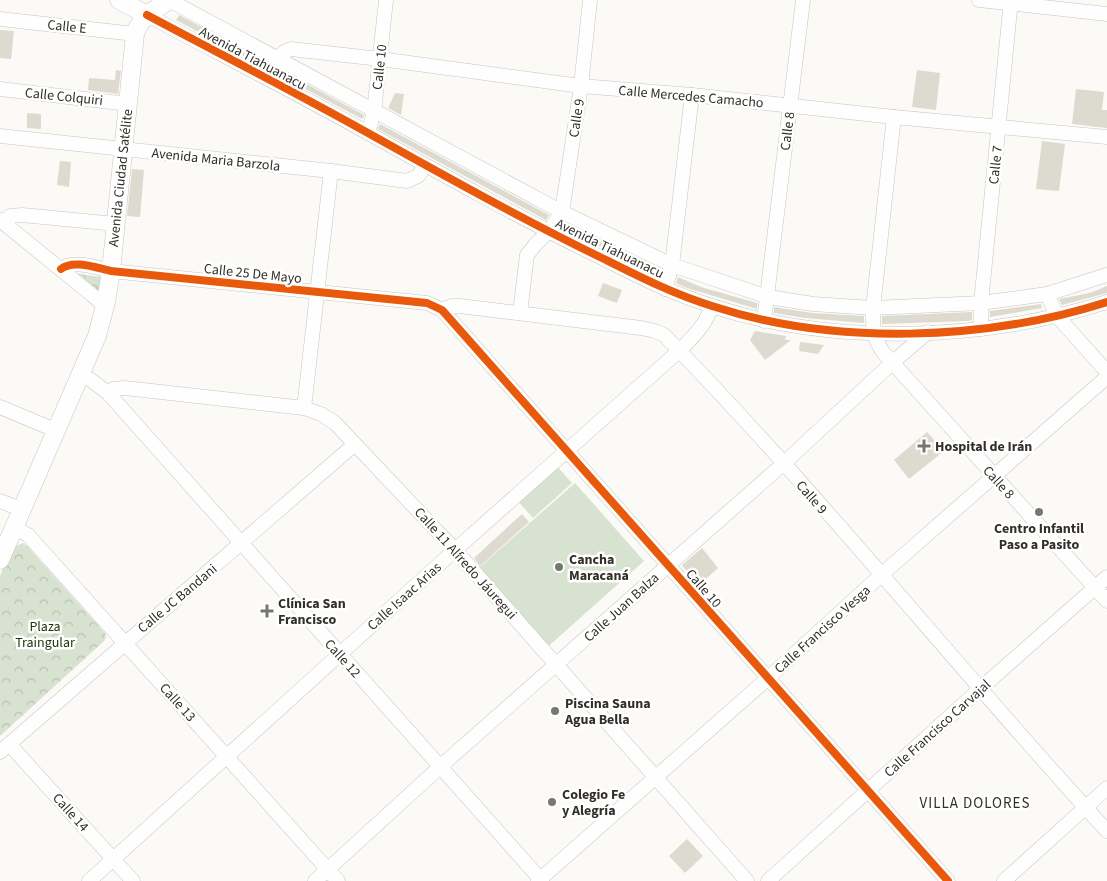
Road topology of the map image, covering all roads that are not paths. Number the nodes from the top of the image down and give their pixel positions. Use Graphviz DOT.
graph roads {
  1 [pos="119,0"];
  2 [pos="169,0"];
  3 [pos="386,0"];
  4 [pos="590,0"];
  5 [pos="803,0"];
  6 [pos="979,0"];
  7 [pos="1011,1"];
  8 [pos="1107,14"];
  9 [pos="147,15"];
  10 [pos="0,19"];
  11 [pos="135,34"];
  12 [pos="278,58"];
  13 [pos="380,59"];
  14 [pos="581,86"];
  15 [pos="0,89"];
  16 [pos="692,95"];
  17 [pos="128,104"];
  18 [pos="790,105"];
  19 [pos="374,112"];
  20 [pos="894,117"];
  21 [pos="999,126"];
  22 [pos="368,133"];
  23 [pos="0,136"];
  24 [pos="1107,137"];
  25 [pos="124,149"];
  26 [pos="425,166"];
  27 [pos="331,171"];
  28 [pos="562,212"];
  29 [pos="1,221"];
  30 [pos="116,224"];
  31 [pos="548,232"];
  32 [pos="672,265"];
  33 [pos="61,269"];
  34 [pos="111,271"];
  35 [pos="1107,275"];
  36 [pos="665,289"];
  37 [pos="316,293"];
  38 [pos="1047,294"];
  39 [pos="768,297"];
  40 [pos="106,302"];
  41 [pos="1107,302"];
  42 [pos="980,303"];
  43 [pos="712,306"];
  44 [pos="873,308"];
  45 [pos="442,310"];
  46 [pos="520,313"];
  47 [pos="1057,316"];
  48 [pos="764,320"];
  49 [pos="981,330"];
  50 [pos="928,332"];
  51 [pos="873,333"];
  52 [pos="679,351"];
  53 [pos="893,362"];
  54 [pos="1107,372"];
  55 [pos="79,374"];
  56 [pos="1107,377"];
  57 [pos="108,393"];
  58 [pos="0,407"];
  59 [pos="304,408"];
  60 [pos="55,430"];
  61 [pos="354,444"];
  62 [pos="566,452"];
  63 [pos="783,464"];
  64 [pos="994,476"];
  65 [pos="0,501"];
  66 [pos="21,509"];
  67 [pos="14,528"];
  68 [pos="241,544"];
  69 [pos="455,550"];
  70 [pos="0,560"];
  71 [pos="668,565"];
  72 [pos="881,575"];
  73 [pos="1107,577"];
  74 [pos="1095,587"];
  75 [pos="1107,601"];
  76 [pos="124,643"];
  77 [pos="339,654"];
  78 [pos="557,664"];
  79 [pos="767,679"];
  80 [pos="980,689"];
  81 [pos="5,748"];
  82 [pos="226,756"];
  83 [pos="442,766"];
  84 [pos="655,777"];
  85 [pos="1107,788"];
  86 [pos="868,790"];
  87 [pos="1086,808"];
  88 [pos="1107,831"];
  89 [pos="112,859"];
  90 [pos="328,869"];
  91 [pos="540,880"];
  92 [pos="89,881"];
  93 [pos="132,881"];
  94 [pos="315,881"];
  95 [pos="338,881"];
  96 [pos="747,881"];
  97 [pos="768,881"];
  98 [pos="948,881"];
  99 [pos="1004,881"];
  1 -- 9 [label="main road, Avenida Tiahuanacu"];
  2 -- 9 [label="main road, Avenida Ciudad Satélite"];
  2 -- 12 [label="street, Avenida Tiahuanacu"];
  3 -- 13 [label="street, Calle 10"];
  4 -- 14 [label="street, Calle 9"];
  5 -- 18 [label="street, Calle 8"];
  6 -- 7 [label="street"];
  7 -- 8 [label="street"];
  7 -- 21 [label="street, Calle 7"];
  9 -- 11 [label="main road, Avenida Ciudad Satélite"];
  9 -- 22 [label="street, Avenida Tiahuanacu"];
  10 -- 11 [label="street, Calle E"];
  11 -- 17 [label="main road, Avenida Ciudad Satélite"];
  12 -- 13 [label="street, Calle Mercedes Camacho"];
  12 -- 19 [label="street, Avenida Tiahuanacu"];
  13 -- 14 [label="street, Calle Mercedes Camacho"];
  13 -- 19 [label="street, Calle 10"];
  14 -- 16 [label="street, Calle Mercedes Camacho"];
  14 -- 28 [label="street, Calle 9"];
  15 -- 17 [label="street, Calle Colquiri"];
  16 -- 18 [label="street, Calle Mercedes Camacho"];
  16 -- 32 [label="street"];
  17 -- 25 [label="main road, Avenida Ciudad Satélite"];
  18 -- 20 [label="street, Calle Mercedes Camacho"];
  18 -- 39 [label="street, Calle 8"];
  19 -- 22 [label="street, Calle 10"];
  19 -- 28 [label="street, Avenida Tiahuanacu"];
  20 -- 21 [label="street, Calle Mercedes Camacho"];
  20 -- 44 [label="street"];
  21 -- 24 [label="street, Calle Mercedes Camacho"];
  21 -- 42 [label="street, Calle 7"];
  22 -- 26 [label="street, Avenida Tiahuanacu"];
  23 -- 25 [label="street, Avenida Maria Barzola"];
  25 -- 27 [label="street, Avenida Maria Barzola"];
  25 -- 30 [label="main road, Avenida Ciudad Satélite"];
  26 -- 27 [label="street, Avenida Maria Barzola"];
  26 -- 31 [label="street, Avenida Tiahuanacu"];
  27 -- 37 [label="street"];
  28 -- 31 [label="street, Calle 9"];
  28 -- 32 [label="street, Avenida Tiahuanacu"];
  29 -- 30 [label="street"];
  29 -- 33 [label="street"];
  30 -- 34 [label="main road, Avenida Ciudad Satélite"];
  31 -- 36 [label="street, Avenida Tiahuanacu"];
  31 -- 46 [label="street, Calle 9"];
  32 -- 36 [label="street"];
  32 -- 39 [label="street, Avenida Tiahuanacu"];
  33 -- 34 [label="street, Calle 25 De Mayo"];
  33 -- 40 [label="street"];
  34 -- 37 [label="street, Calle 25 De Mayo"];
  34 -- 40 [label="main road, Avenida Ciudad Satélite"];
  35 -- 38 [label="street, Avenida Tiahuanacu"];
  36 -- 43 [label="street, Avenida Tiahuanacu"];
  37 -- 45 [label="street, Calle 25 De Mayo"];
  37 -- 59 [label="street"];
  38 -- 42 [label="street, Avenida Tiahuanacu"];
  38 -- 47 [label="street"];
  39 -- 44 [label="street, Avenida Tiahuanacu"];
  39 -- 48 [label="street, Calle 8"];
  40 -- 55 [label="main road, Avenida Ciudad Satélite"];
  41 -- 47 [label="street, Avenida Tiahuanacu"];
  42 -- 44 [label="street, Avenida Tiahuanacu"];
  42 -- 49 [label="street, Calle 7"];
  43 -- 48 [label="street, Avenida Tiahuanacu"];
  43 -- 52 [label="street, Calle Isaac Arias"];
  44 -- 51 [label="street"];
  45 -- 46 [label="street, Calle 9"];
  45 -- 62 [label="street, Calle 10"];
  46 -- 52 [label="street, Calle 9"];
  47 -- 49 [label="street, Avenida Tiahuanacu"];
  47 -- 54 [label="street"];
  48 -- 51 [label="street, Avenida Tiahuanacu"];
  49 -- 50 [label="street, Avenida Tiahuanacu"];
  50 -- 51 [label="street, Avenida Tiahuanacu"];
  50 -- 53 [label="street, Calle Juan Balza"];
  51 -- 53 [label="street, Calle 8"];
  52 -- 62 [label="street, Calle Isaac Arias"];
  52 -- 63 [label="street, Calle 9"];
  53 -- 63 [label="street, Calle Juan Balza"];
  53 -- 64 [label="street, Calle 8"];
  55 -- 57 [label="street, Calle 12"];
  55 -- 60 [label="main road, Avenida Ciudad Satélite"];
  56 -- 64 [label="street, Calle Francisco Vesga"];
  57 -- 59 [label="street, Calle 11 Alfredo Jáuregui"];
  57 -- 68 [label="street, Calle 12"];
  58 -- 60 [label="street"];
  59 -- 61 [label="street, Calle 11 Alfredo Jáuregui"];
  60 -- 66 [label="main road, Avenida Ciudad Satélite"];
  61 -- 68 [label="street, Calle JC Bandani"];
  61 -- 69 [label="street, Calle 11 Alfredo Jáuregui"];
  62 -- 69 [label="street, Calle Isaac Arias"];
  62 -- 71 [label="street, Calle 10"];
  63 -- 71 [label="street, Calle Juan Balza"];
  63 -- 72 [label="street, Calle 9"];
  64 -- 72 [label="street, Calle Francisco Vesga"];
  64 -- 74 [label="street, Calle 8"];
  65 -- 66 [label="street"];
  66 -- 67 [label="main road, Avenida Ciudad Satélite"];
  67 -- 70 [label="main road, Avenida Ciudad Satélite"];
  67 -- 76 [label="street, Calle 13"];
  68 -- 76 [label="street, Calle JC Bandani"];
  68 -- 77 [label="street, Calle 12"];
  69 -- 77 [label="street, Calle Isaac Arias"];
  69 -- 78 [label="street, Calle 11 Alfredo Jáuregui"];
  71 -- 78 [label="street, Calle Juan Balza"];
  71 -- 79 [label="street, Calle 10"];
  72 -- 79 [label="street, Calle Francisco Vesga"];
  72 -- 80 [label="street, Calle 9"];
  73 -- 74 [label="street, Calle Francisco Carvajal"];
  74 -- 75 [label="street, Calle 8"];
  74 -- 80 [label="street, Calle Francisco Carvajal"];
  76 -- 81 [label="street, Calle JC Bandani"];
  76 -- 82 [label="street, Calle 13"];
  77 -- 82 [label="street, Calle Isaac Arias"];
  77 -- 83 [label="street, Calle 12"];
  78 -- 83 [label="street, Calle Juan Balza"];
  78 -- 84 [label="street, Calle 11 Alfredo Jáuregui"];
  79 -- 84 [label="street, Calle Francisco Vesga"];
  79 -- 86 [label="street, Calle 10"];
  80 -- 86 [label="street, Calle Francisco Carvajal"];
  80 -- 87 [label="street, Calle 9"];
  81 -- 89 [label="street, Calle 14"];
  82 -- 89 [label="street, Calle Isaac Arias"];
  82 -- 90 [label="street, Calle 13"];
  83 -- 90 [label="street, Calle Juan Balza"];
  83 -- 91 [label="street, Calle 12"];
  84 -- 91 [label="street, Calle Francisco Vesga"];
  84 -- 96 [label="street, Calle 11 Alfredo Jáuregui"];
  85 -- 87 [label="street"];
  86 -- 97 [label="street, Calle Francisco Carvajal"];
  86 -- 98 [label="street, Calle 10"];
  87 -- 88 [label="street, Calle 9"];
  87 -- 99 [label="street"];
  89 -- 92 [label="street, Calle Isaac Arias"];
  89 -- 93 [label="street, Calle 14"];
  90 -- 94 [label="street, Calle Juan Balza"];
  90 -- 95 [label="street, Calle 13"];
}
